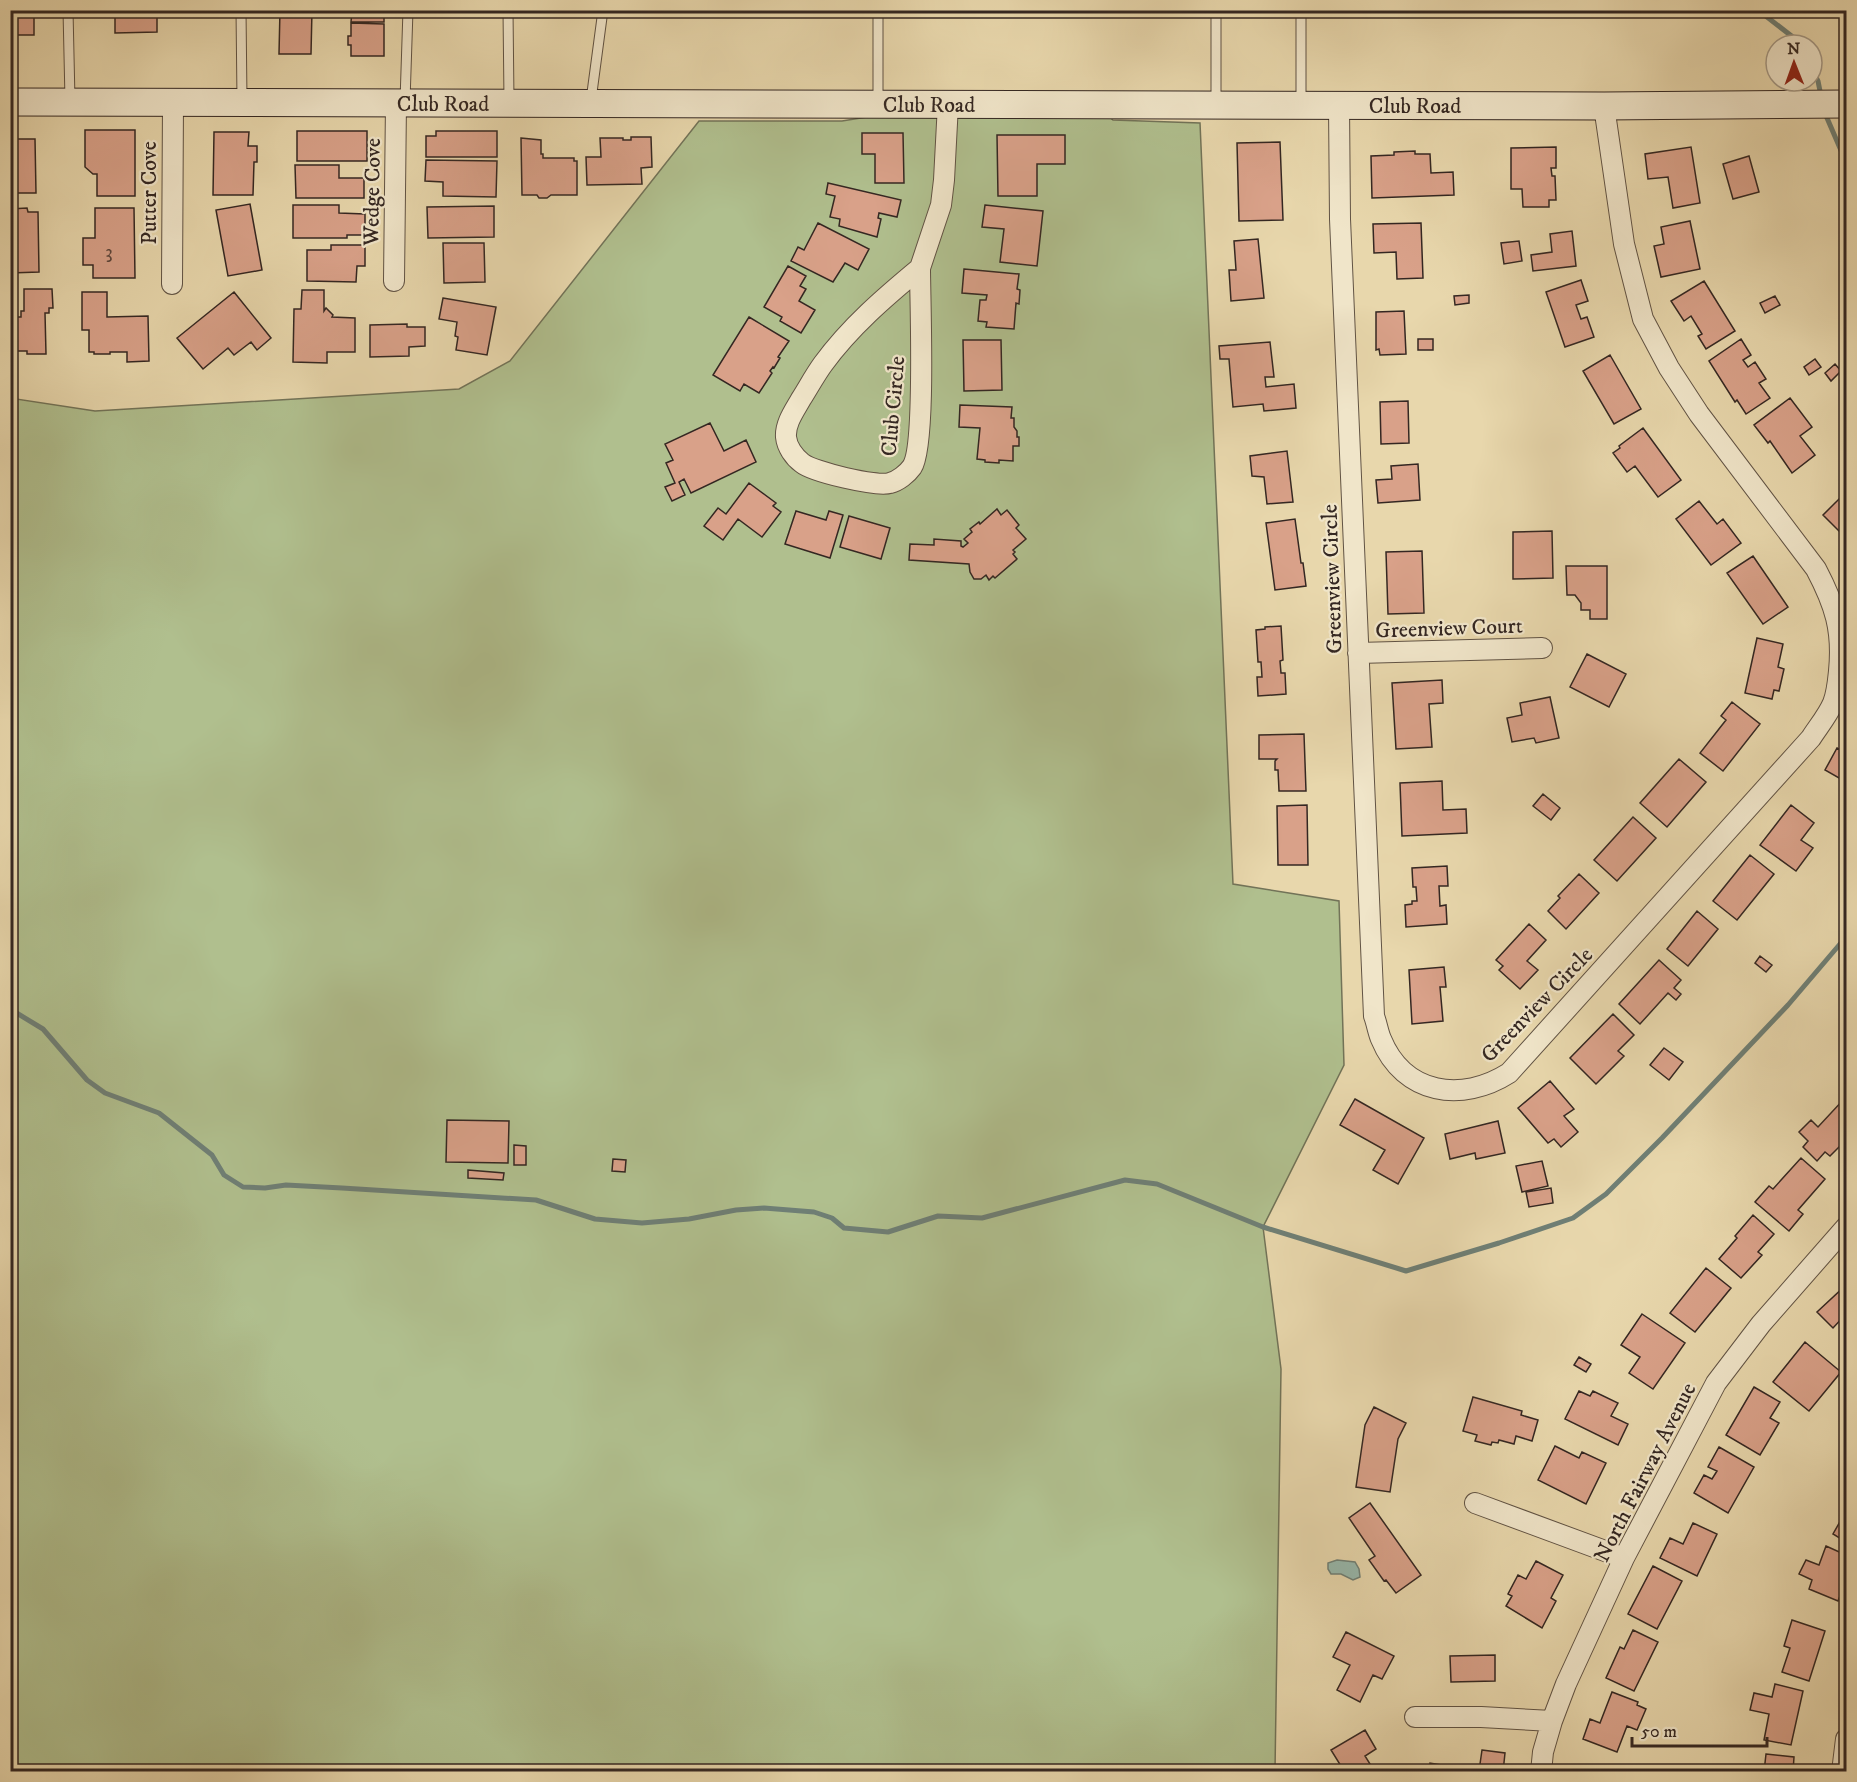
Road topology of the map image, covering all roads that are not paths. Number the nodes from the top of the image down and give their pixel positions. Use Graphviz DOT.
graph roads {
  1 [pos="68,10"];
  2 [pos="240,10"];
  3 [pos="408,10"];
  4 [pos="508,10"];
  5 [pos="603,10"];
  6 [pos="879,10"];
  7 [pos="1216,10"];
  8 [pos="1301,10"];
  9 [pos="10,102"];
  10 [pos="70,102"];
  11 [pos="173,103"];
  12 [pos="242,103"];
  13 [pos="401,103"];
  14 [pos="509,104"];
  15 [pos="591,104"];
  16 [pos="878,104"];
  17 [pos="948,104"];
  18 [pos="1840,104"];
  19 [pos="1216,105"];
  20 [pos="1301,105"];
  21 [pos="1339,105"];
  22 [pos="1604,106"];
  23 [pos="920,268"];
  24 [pos="394,281"];
  25 [pos="172,284"];
  26 [pos="1542,648"];
  27 [pos="1358,653"];
  28 [pos="1840,706"];
  29 [pos="1846,1227"];
  30 [pos="1475,1503"];
  31 [pos="1624,1558"];
  32 [pos="1415,1717"];
  33 [pos="1552,1721"];
  34 [pos="1846,1739"];
  35 [pos="1540,1772"];
  36 [pos="1842,1772"];
  1 -- 10 [label="lane"];
  2 -- 12 [label="lane"];
  3 -- 13 [label="lane"];
  4 -- 14 [label="lane"];
  5 -- 15 [label="lane"];
  6 -- 16 [label="lane"];
  7 -- 19 [label="lane"];
  8 -- 20 [label="lane"];
  9 -- 10 [label="street, Club Road"];
  10 -- 11 [label="street, Club Road"];
  11 -- 12 [label="street, Club Road"];
  11 -- 25 [label="street, Putter Cove"];
  12 -- 13 [label="street, Club Road"];
  13 -- 14 [label="street, Club Road"];
  13 -- 24 [label="street, Wedge Cove"];
  14 -- 15 [label="street, Club Road"];
  15 -- 16 [label="street, Club Road"];
  16 -- 17 [label="street, Club Road"];
  17 -- 19 [label="street, Club Road"];
  17 -- 23 [label="street, Club Circle"];
  18 -- 22 [label="street, Club Road"];
  19 -- 20 [label="street, Club Road"];
  20 -- 21 [label="street, Club Road"];
  21 -- 22 [label="street, Club Road"];
  21 -- 27 [label="street, Greenview Circle"];
  22 -- 28 [label="street, Greenview Circle"];
  23 -- 23 [label="street, Club Circle"];
  26 -- 27 [label="street, Greenview Court"];
  27 -- 28 [label="street, Greenview Circle"];
  29 -- 31 [label="street, North Fairway Avenue"];
  30 -- 31 [label="street"];
  31 -- 33 [label="street, North Fairway Avenue"];
  32 -- 33 [label="street"];
  33 -- 35 [label="street, North Fairway Avenue"];
  34 -- 36 [label="street"];
}
